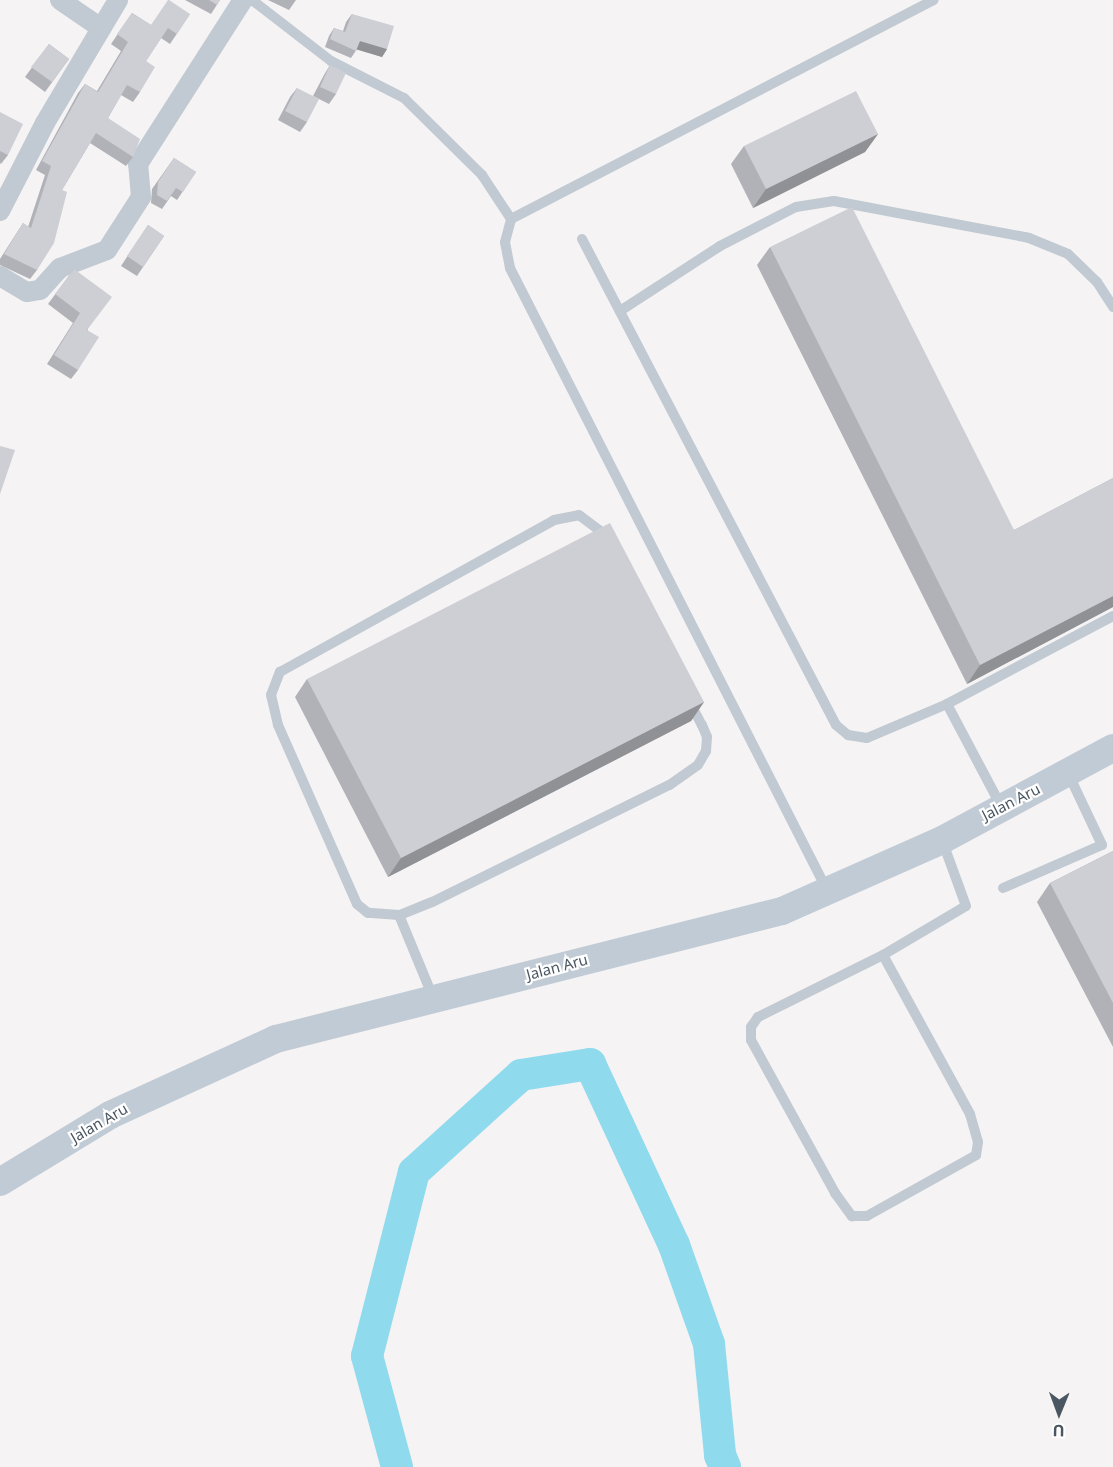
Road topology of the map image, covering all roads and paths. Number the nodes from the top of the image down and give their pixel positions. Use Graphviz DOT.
graph roads {
  1 [pos="60,0"];
  2 [pos="118,0"];
  3 [pos="243,0"];
  4 [pos="252,0"];
  5 [pos="934,0"];
  6 [pos="101,28"];
  7 [pos="7,181"];
  8 [pos="0,211"];
  9 [pos="511,219"];
  10 [pos="582,239"];
  11 [pos="0,276"];
  12 [pos="1113,307"];
  13 [pos="620,311"];
  14 [pos="1113,616"];
  15 [pos="948,704"];
  16 [pos="1113,748"];
  17 [pos="1068,773"];
  18 [pos="1001,806"];
  19 [pos="942,840"];
  20 [pos="1002,888"];
  21 [pos="828,893"];
  22 [pos="399,915"];
  23 [pos="883,955"];
  24 [pos="434,1000"];
  25 [pos="0,1182"];
  1 -- 6 [label="street"];
  2 -- 6 [label="street"];
  3 -- 11 [label="street"];
  4 -- 9 [label="lane"];
  5 -- 9 [label="lane"];
  6 -- 7 [label="street"];
  7 -- 8 [label="street"];
  9 -- 21 [label="lane"];
  10 -- 13 [label="lane"];
  12 -- 13 [label="lane"];
  13 -- 15 [label="lane"];
  14 -- 15 [label="lane"];
  15 -- 18 [label="lane"];
  16 -- 17 [label="street, Jalan Aru"];
  17 -- 18 [label="street, Jalan Aru"];
  17 -- 20 [label="lane"];
  18 -- 19 [label="street, Jalan Aru"];
  19 -- 21 [label="street, Jalan Aru"];
  19 -- 23 [label="lane"];
  21 -- 24 [label="street, Jalan Aru"];
  22 -- 22 [label="lane"];
  22 -- 24 [label="lane"];
  23 -- 23 [label="lane"];
  24 -- 25 [label="street, Jalan Aru"];
}
